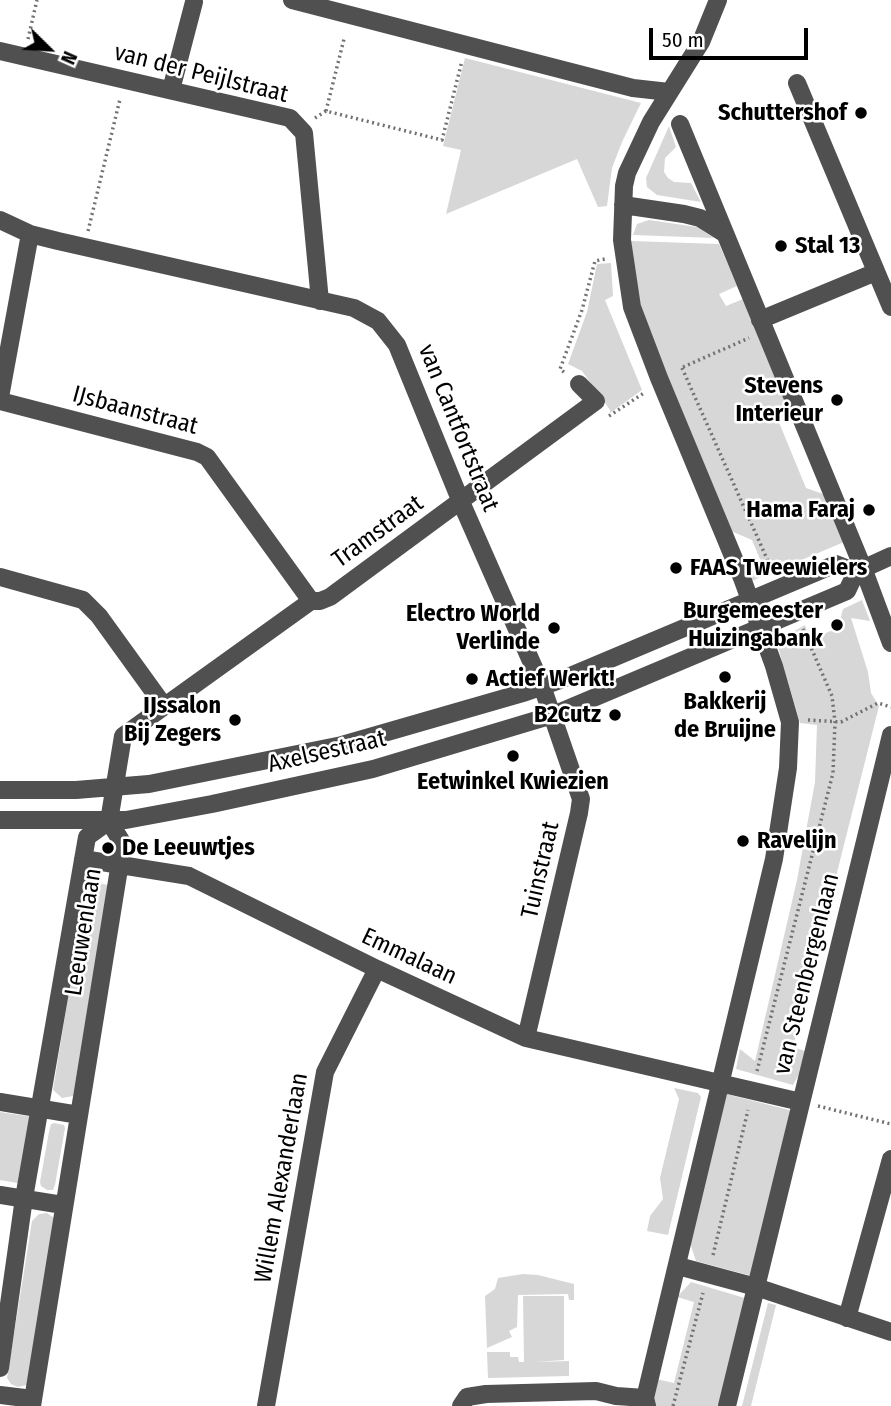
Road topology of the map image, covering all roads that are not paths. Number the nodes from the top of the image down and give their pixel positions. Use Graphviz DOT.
graph roads {
  1 [pos="292,0"];
  2 [pos="718,0"];
  3 [pos="194,2"];
  4 [pos="0,51"];
  5 [pos="797,83"];
  6 [pos="171,90"];
  7 [pos="669,92"];
  8 [pos="680,124"];
  9 [pos="623,205"];
  10 [pos="0,220"];
  11 [pos="724,233"];
  12 [pos="30,234"];
  13 [pos="883,279"];
  14 [pos="320,301"];
  15 [pos="891,307"];
  16 [pos="762,326"];
  17 [pos="579,384"];
  18 [pos="0,399"];
  19 [pos="461,502"];
  20 [pos="891,556"];
  21 [pos="859,570"];
  22 [pos="0,577"];
  23 [pos="310,601"];
  24 [pos="749,601"];
  25 [pos="760,628"];
  26 [pos="891,643"];
  27 [pos="542,686"];
  28 [pos="164,706"];
  29 [pos="553,715"];
  30 [pos="891,735"];
  31 [pos="113,788"];
  32 [pos="0,790"];
  33 [pos="0,820"];
  34 [pos="109,821"];
  35 [pos="83,859"];
  36 [pos="119,865"];
  37 [pos="377,969"];
  38 [pos="526,1038"];
  39 [pos="721,1083"];
  40 [pos="801,1101"];
  41 [pos="0,1102"];
  42 [pos="40,1108"];
  43 [pos="79,1115"];
  44 [pos="891,1159"];
  45 [pos="0,1195"];
  46 [pos="24,1198"];
  47 [pos="63,1205"];
  48 [pos="678,1266"];
  49 [pos="756,1287"];
  50 [pos="847,1318"];
  51 [pos="891,1332"];
  52 [pos="0,1368"];
  53 [pos="0,1395"];
  54 [pos="646,1402"];
  55 [pos="33,1403"];
  56 [pos="267,1406"];
  57 [pos="461,1406"];
  58 [pos="727,1406"];
  1 -- 7 [label="street"];
  2 -- 7 [label="street"];
  3 -- 6 [label="street"];
  4 -- 6 [label="street, van der Peijlstraat"];
  5 -- 13 [label="street"];
  6 -- 14 [label="street, van der Peijlstraat"];
  7 -- 9 [label="street"];
  8 -- 11 [label="street"];
  9 -- 11 [label="street"];
  9 -- 24 [label="street"];
  10 -- 12 [label="street, van Cantfortstraat"];
  11 -- 16 [label="street"];
  12 -- 14 [label="street, van Cantfortstraat"];
  12 -- 18 [label="street"];
  13 -- 15 [label="street"];
  13 -- 16 [label="street"];
  14 -- 19 [label="street, van Cantfortstraat"];
  16 -- 21 [label="street"];
  17 -- 19 [label="street, Tramstraat"];
  18 -- 23 [label="street, IJsbaanstraat"];
  19 -- 23 [label="street, Tramstraat"];
  19 -- 27 [label="street, van Cantfortstraat"];
  20 -- 21 [label="street, Axelsestraat"];
  21 -- 24 [label="street, Axelsestraat"];
  21 -- 25 [label="street, Axelsestraat"];
  21 -- 26 [label="street"];
  22 -- 28 [label="street"];
  23 -- 28 [label="street, Tramstraat"];
  24 -- 25 [label="street"];
  24 -- 27 [label="street, Axelsestraat"];
  25 -- 29 [label="street, Axelsestraat"];
  25 -- 39 [label="street"];
  27 -- 29 [label="street"];
  27 -- 31 [label="street, Axelsestraat"];
  28 -- 31 [label="street"];
  29 -- 34 [label="street, Axelsestraat"];
  29 -- 38 [label="street, Tuinstraat"];
  30 -- 40 [label="street, van Steenbergenlaan"];
  31 -- 32 [label="street, Axelsestraat"];
  31 -- 34 [label="street"];
  33 -- 34 [label="street, Axelsestraat"];
  34 -- 35 [label="street, Leeuwenlaan"];
  34 -- 36 [label="street, Leeuwenlaan"];
  35 -- 36 [label="street, Emmalaan"];
  35 -- 42 [label="street, Leeuwenlaan"];
  36 -- 37 [label="street, Emmalaan"];
  36 -- 43 [label="street, Leeuwenlaan"];
  37 -- 38 [label="street, Emmalaan"];
  37 -- 56 [label="street, Willem Alexanderlaan"];
  38 -- 39 [label="street, Emmalaan"];
  39 -- 40 [label="street, van Steenbergenlaan"];
  39 -- 48 [label="street"];
  40 -- 49 [label="street, van Steenbergenlaan"];
  41 -- 42 [label="street"];
  42 -- 43 [label="street"];
  42 -- 46 [label="street, Leeuwenlaan"];
  43 -- 47 [label="street, Leeuwenlaan"];
  44 -- 50 [label="street"];
  45 -- 46 [label="street"];
  46 -- 47 [label="street"];
  46 -- 52 [label="street, Leeuwenlaan"];
  47 -- 55 [label="street, Leeuwenlaan"];
  48 -- 49 [label="street"];
  48 -- 54 [label="street"];
  49 -- 50 [label="street"];
  49 -- 58 [label="street, van Steenbergenlaan"];
  50 -- 51 [label="street"];
  53 -- 55 [label="street"];
  54 -- 57 [label="street"];
}
